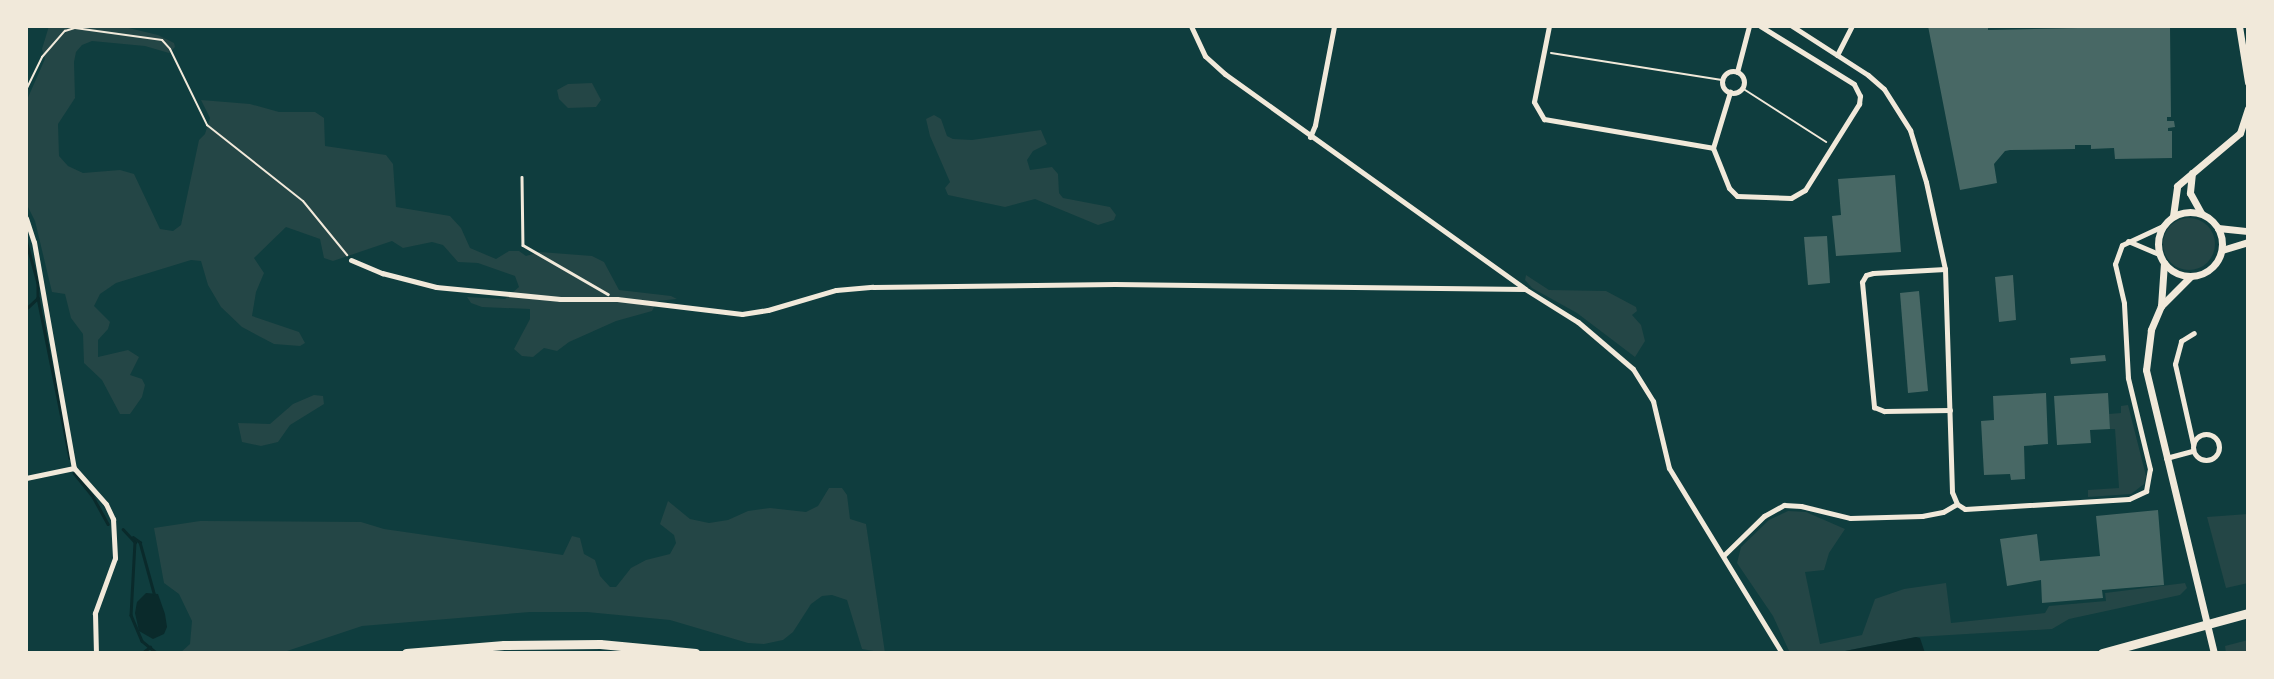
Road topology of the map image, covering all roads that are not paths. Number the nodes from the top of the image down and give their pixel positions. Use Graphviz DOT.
graph roads {
  1 [pos="1191,26"];
  2 [pos="1334,26"];
  3 [pos="1549,26"];
  4 [pos="1750,26"];
  5 [pos="1760,26"];
  6 [pos="1792,26"];
  7 [pos="1852,26"];
  8 [pos="2239,26"];
  9 [pos="1837,55"];
  10 [pos="1737,72"];
  11 [pos="2248,82"];
  12 [pos="1730,92"];
  13 [pos="2248,108"];
  14 [pos="1310,137"];
  15 [pos="1713,148"];
  16 [pos="2192,174"];
  17 [pos="522,177"];
  18 [pos="2201,214"];
  19 [pos="2173,216"];
  20 [pos="26,218"];
  21 [pos="2163,226"];
  22 [pos="2218,228"];
  23 [pos="2248,231"];
  24 [pos="2128,241"];
  25 [pos="2248,242"];
  26 [pos="2222,250"];
  27 [pos="2159,254"];
  28 [pos="351,260"];
  29 [pos="2164,263"];
  30 [pos="1945,269"];
  31 [pos="2191,276"];
  32 [pos="1524,288"];
  33 [pos="608,294"];
  34 [pos="2161,306"];
  35 [pos="2194,333"];
  36 [pos="1950,410"];
  37 [pos="2193,444"];
  38 [pos="2193,451"];
  39 [pos="2166,458"];
  40 [pos="74,468"];
  41 [pos="26,478"];
  42 [pos="1957,504"];
  43 [pos="1724,555"];
  44 [pos="2248,613"];
  45 [pos="96,653"];
  46 [pos="406,653"];
  47 [pos="696,653"];
  48 [pos="1782,653"];
  49 [pos="2102,653"];
  50 [pos="2214,653"];
  1 -- 14 [label="street"];
  2 -- 14 [label="street"];
  3 -- 15 [label="street"];
  4 -- 10 [label="street"];
  5 -- 15 [label="street"];
  6 -- 9 [label="street"];
  7 -- 9 [label="street"];
  8 -- 11 [label="street"];
  9 -- 30 [label="street"];
  10 -- 12 [label="street"];
  10 -- 12 [label="street"];
  12 -- 15 [label="street"];
  13 -- 16 [label="street"];
  14 -- 32 [label="street"];
  16 -- 18 [label="street"];
  16 -- 19 [label="street"];
  17 -- 33 [label="lane"];
  18 -- 19 [label="street"];
  18 -- 22 [label="street"];
  19 -- 21 [label="street"];
  20 -- 40 [label="street"];
  21 -- 24 [label="street"];
  21 -- 27 [label="street"];
  22 -- 23 [label="street"];
  22 -- 26 [label="street"];
  24 -- 27 [label="street"];
  24 -- 42 [label="street"];
  25 -- 26 [label="street"];
  26 -- 31 [label="street"];
  27 -- 29 [label="street"];
  28 -- 32 [label="street"];
  29 -- 31 [label="street"];
  29 -- 34 [label="street"];
  30 -- 36 [label="street"];
  30 -- 36 [label="street"];
  31 -- 34 [label="street"];
  32 -- 43 [label="street"];
  34 -- 39 [label="street"];
  35 -- 37 [label="street"];
  36 -- 42 [label="street"];
  37 -- 38 [label="street"];
  37 -- 38 [label="street"];
  38 -- 39 [label="street"];
  39 -- 50 [label="street"];
  40 -- 41 [label="street"];
  40 -- 45 [label="street"];
  42 -- 43 [label="street"];
  43 -- 48 [label="street"];
  44 -- 49 [label="highway"];
  46 -- 47 [label="highway"];
}
